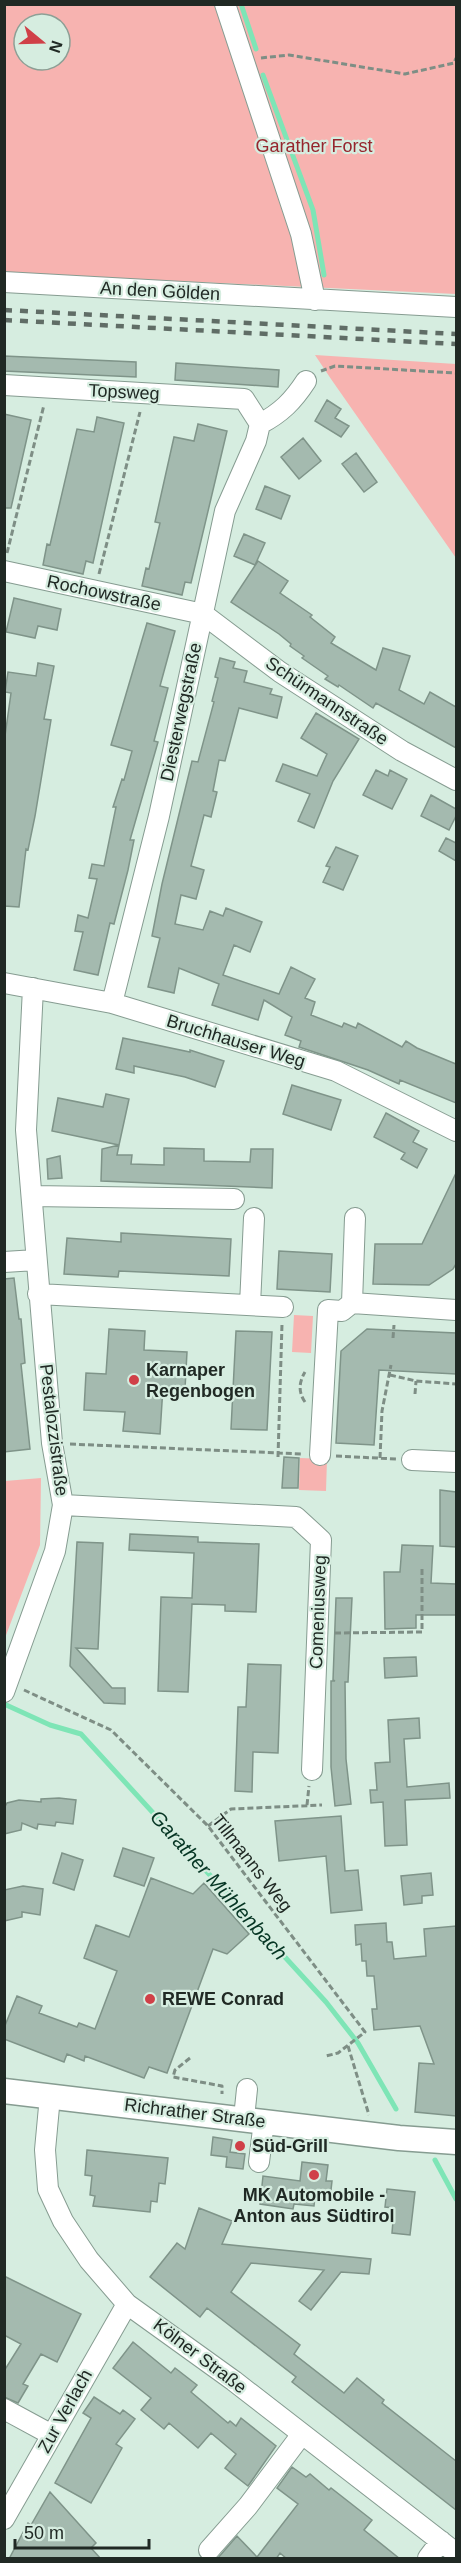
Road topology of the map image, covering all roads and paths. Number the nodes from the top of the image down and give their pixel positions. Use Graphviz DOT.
graph roads {
  1 [pos="225,4"];
  2 [pos="456,58"];
  3 [pos="246,64"];
  4 [pos="455,64"];
  5 [pos="4,282"];
  6 [pos="315,300"];
  7 [pos="456,307"];
  8 [pos="456,373"];
  9 [pos="306,381"];
  10 [pos="4,386"];
  11 [pos="46,398"];
  12 [pos="142,404"];
  13 [pos="260,424"];
  14 [pos="5,566"];
  15 [pos="98,577"];
  16 [pos="203,614"];
  17 [pos="456,780"];
  18 [pos="4,983"];
  19 [pos="33,988"];
  20 [pos="112,1003"];
  21 [pos="456,1131"];
  22 [pos="32,1196"];
  23 [pos="234,1199"];
  24 [pos="254,1218"];
  25 [pos="355,1218"];
  26 [pos="36,1260"];
  27 [pos="4,1262"];
  28 [pos="38,1294"];
  29 [pos="352,1303"];
  30 [pos="250,1305"];
  31 [pos="283,1307"];
  32 [pos="456,1310"];
  33 [pos="391,1365"];
  34 [pos="390,1375"];
  35 [pos="416,1381"];
  36 [pos="456,1384"];
  37 [pos="415,1394"];
  38 [pos="65,1444"];
  39 [pos="278,1455"];
  40 [pos="320,1455"];
  41 [pos="380,1458"];
  42 [pos="412,1460"];
  43 [pos="456,1462"];
  44 [pos="63,1505"];
  45 [pos="422,1568"];
  46 [pos="328,1633"];
  47 [pos="10,1689"];
  48 [pos="312,1770"];
  49 [pos="322,1804"];
  50 [pos="208,1826"];
  51 [pos="348,2046"];
  52 [pos="326,2056"];
  53 [pos="190,2058"];
  54 [pos="247,2090"];
  55 [pos="4,2091"];
  56 [pos="222,2094"];
  57 [pos="50,2096"];
  58 [pos="369,2115"];
  59 [pos="254,2120"];
  60 [pos="456,2142"];
  61 [pos="259,2162"];
  62 [pos="128,2304"];
  63 [pos="4,2409"];
  64 [pos="302,2434"];
  65 [pos="52,2435"];
  66 [pos="4,2519"];
  67 [pos="449,2547"];
  68 [pos="209,2550"];
  69 [pos="428,2559"];
  1 -- 3 [label="street"];
  2 -- 4 [label="path"];
  3 -- 4 [label="path"];
  3 -- 6 [label="street"];
  5 -- 6 [label="street, An den Gölden"];
  6 -- 7 [label="street, An den Gölden"];
  8 -- 9 [label="path"];
  9 -- 13 [label="street"];
  10 -- 13 [label="street, Topsweg"];
  11 -- 14 [label="path"];
  12 -- 15 [label="path"];
  13 -- 16 [label="street, Diesterwegstraße"];
  14 -- 16 [label="street, Rochowstraße"];
  16 -- 17 [label="street, Schürmannstraße"];
  16 -- 20 [label="street, Diesterwegstraße"];
  18 -- 19 [label="street, Bruchhauser Weg"];
  19 -- 20 [label="street, Bruchhauser Weg"];
  19 -- 22 [label="street, Pestalozzistraße"];
  20 -- 21 [label="street, Bruchhauser Weg"];
  22 -- 23 [label="street"];
  22 -- 26 [label="street, Pestalozzistraße"];
  24 -- 30 [label="street"];
  25 -- 29 [label="street"];
  26 -- 27 [label="street"];
  26 -- 28 [label="street, Pestalozzistraße"];
  28 -- 30 [label="street"];
  28 -- 44 [label="street, Pestalozzistraße"];
  29 -- 32 [label="street"];
  29 -- 40 [label="street"];
  30 -- 31 [label="street"];
  31 -- 39 [label="path"];
  33 -- 34 [label="path"];
  34 -- 35 [label="path"];
  34 -- 41 [label="path"];
  35 -- 36 [label="path"];
  35 -- 37 [label="path"];
  38 -- 39 [label="path"];
  39 -- 40 [label="path"];
  40 -- 41 [label="path"];
  41 -- 42 [label="path"];
  42 -- 43 [label="street"];
  44 -- 47 [label="street, Pestalozzistraße"];
  44 -- 48 [label="street, Comeniusweg"];
  45 -- 46 [label="path"];
  47 -- 50 [label="path, Tillmanns Weg"];
  49 -- 50 [label="path"];
  50 -- 51 [label="path, Tillmanns Weg"];
  51 -- 52 [label="path, Tillmanns Weg"];
  51 -- 58 [label="path"];
  53 -- 56 [label="path"];
  54 -- 59 [label="street"];
  55 -- 57 [label="main road, Richrather Straße"];
  57 -- 59 [label="main road, Richrather Straße"];
  57 -- 62 [label="street, Kölner Straße"];
  59 -- 60 [label="main road, Richrather Straße"];
  59 -- 61 [label="street"];
  62 -- 64 [label="street, Kölner Straße"];
  62 -- 65 [label="street, Zur Verlach"];
  63 -- 65 [label="street"];
  64 -- 67 [label="street, Kölner Straße"];
  64 -- 68 [label="street"];
  65 -- 66 [label="street, Zur Verlach"];
  67 -- 69 [label="street"];
}
